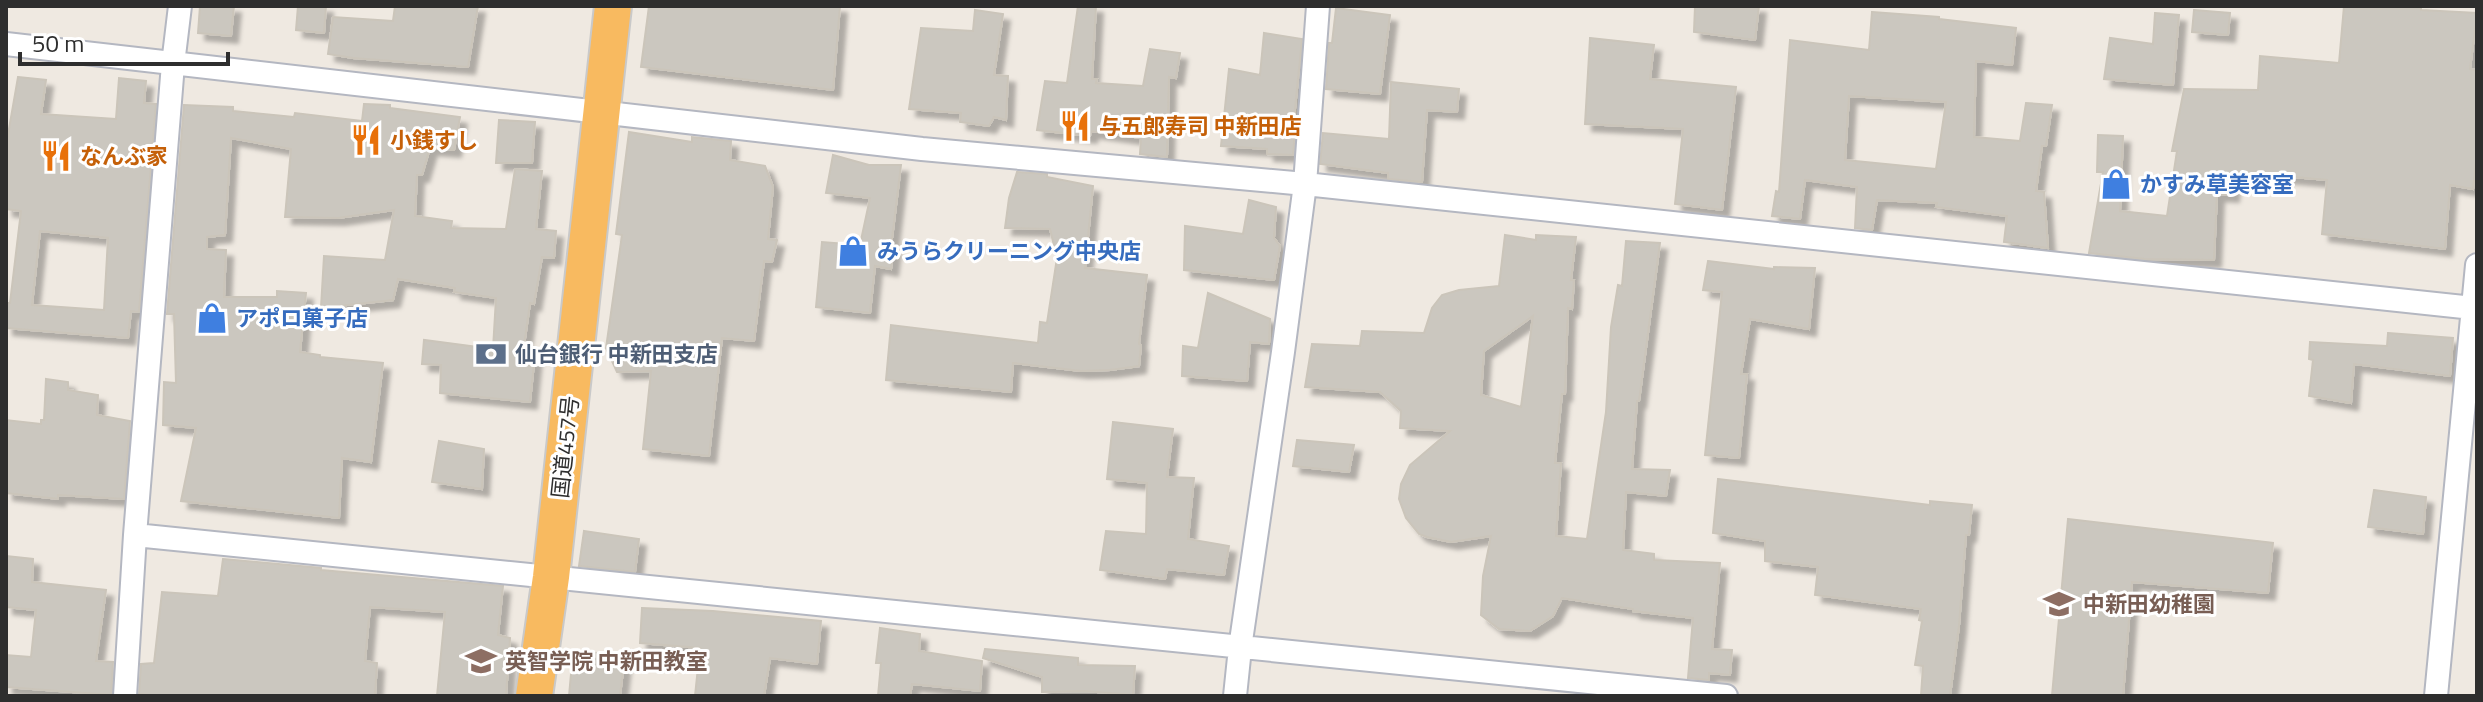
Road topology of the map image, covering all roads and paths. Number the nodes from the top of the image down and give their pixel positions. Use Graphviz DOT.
graph roads {
  1 [pos="180,6"];
  2 [pos="613,6"];
  3 [pos="1318,6"];
  4 [pos="6,44"];
  5 [pos="173,64"];
  6 [pos="601,114"];
  7 [pos="1305,184"];
  8 [pos="2477,265"];
  9 [pos="2473,308"];
  10 [pos="135,535"];
  11 [pos="551,577"];
  12 [pos="1240,648"];
  13 [pos="125,696"];
  14 [pos="534,696"];
  15 [pos="1235,696"];
  16 [pos="1726,696"];
  17 [pos="2436,696"];
  1 -- 5 [label="street"];
  2 -- 6 [label="highway, 国道457号"];
  3 -- 7 [label="street"];
  4 -- 5 [label="street"];
  5 -- 6 [label="street"];
  5 -- 10 [label="street"];
  6 -- 7 [label="street"];
  6 -- 11 [label="highway, 国道457号"];
  7 -- 9 [label="street"];
  7 -- 12 [label="street"];
  8 -- 9 [label="street"];
  9 -- 17 [label="street"];
  10 -- 11 [label="street"];
  10 -- 13 [label="street"];
  11 -- 12 [label="street"];
  11 -- 14 [label="highway, 国道457号"];
  12 -- 15 [label="street"];
  12 -- 16 [label="street"];
}
